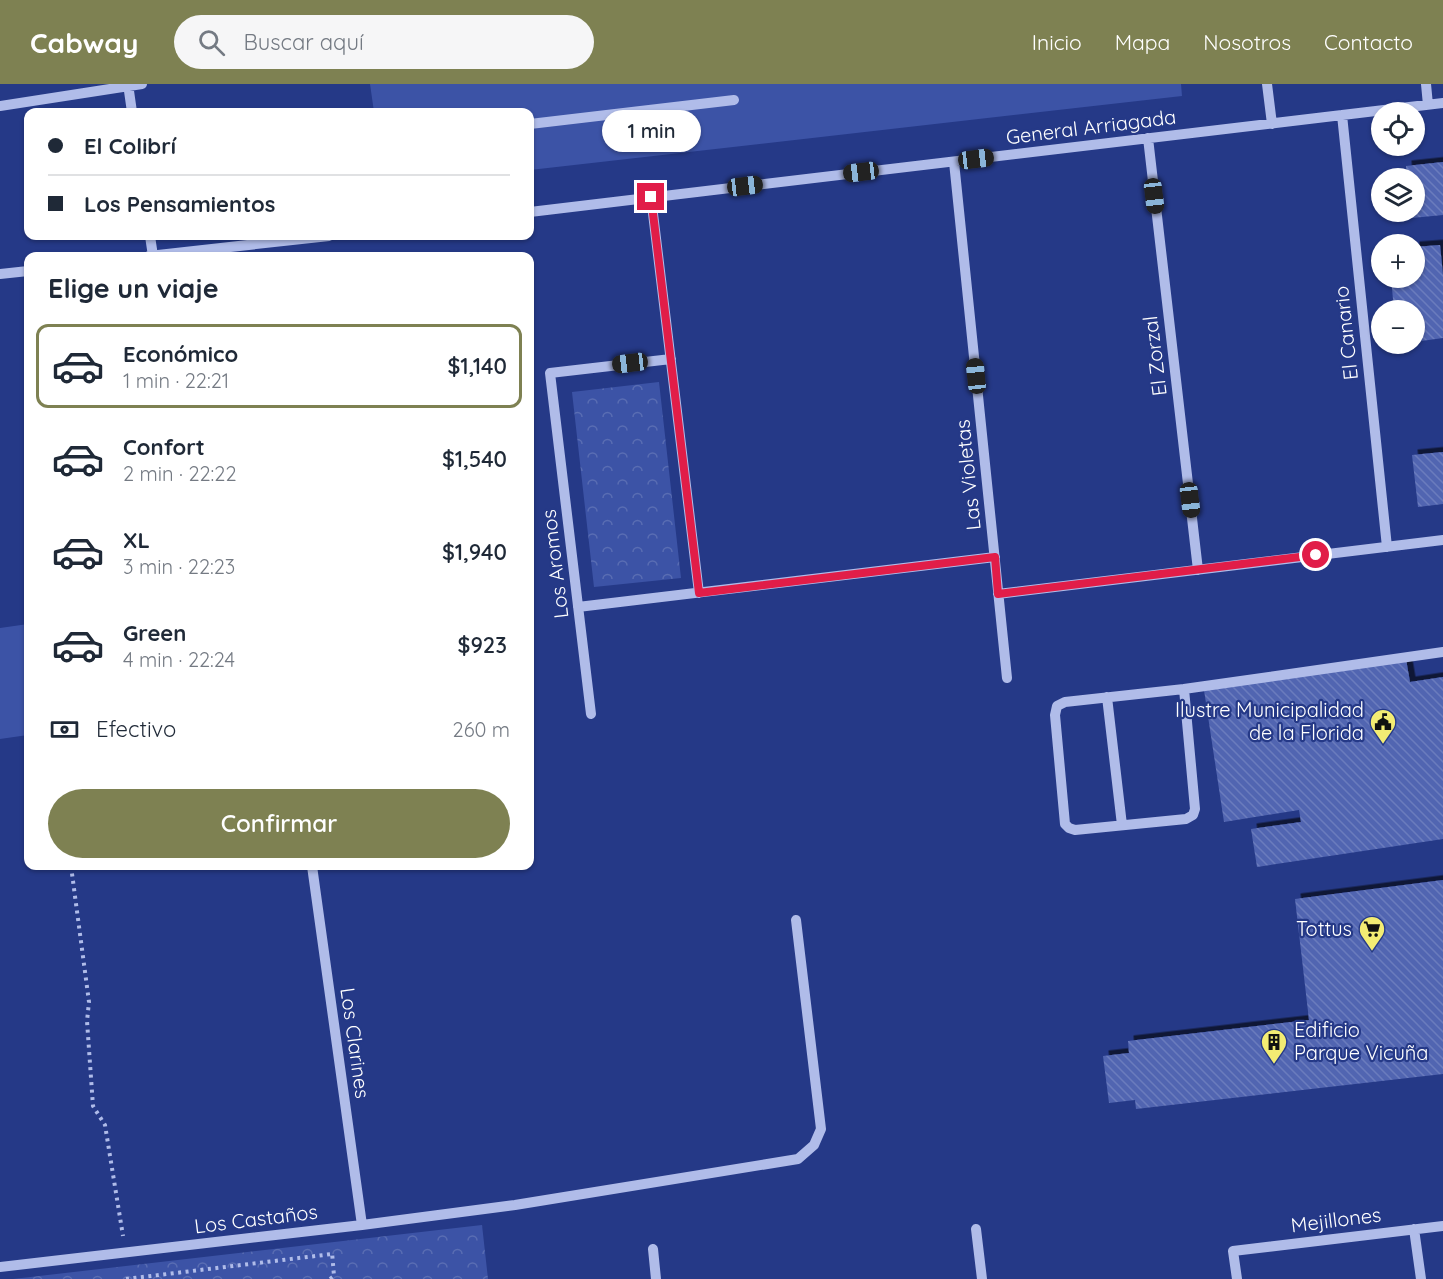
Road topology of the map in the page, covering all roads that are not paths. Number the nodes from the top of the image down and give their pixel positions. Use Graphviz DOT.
graph roads {
  1 [pos="142,84"];
  2 [pos="1267,84"];
  3 [pos="1426,84"];
  4 [pos="128,85"];
  5 [pos="734,100"];
  6 [pos="1443,104"];
  7 [pos="1428,105"];
  8 [pos="0,106"];
  9 [pos="131,108"];
  10 [pos="1342,115"];
  11 [pos="534,124"];
  12 [pos="1272,124"];
  13 [pos="1148,138"];
  14 [pos="954,162"];
  15 [pos="651,197"];
  16 [pos="534,212"];
  17 [pos="303,240"];
  18 [pos="228,252"];
  19 [pos="24,271"];
  20 [pos="0,274"];
  21 [pos="671,358"];
  22 [pos="1443,540"];
  23 [pos="1387,547"];
  24 [pos="995,557"];
  25 [pos="1198,570"];
  26 [pos="699,593"];
  27 [pos="998,594"];
  28 [pos="578,607"];
  29 [pos="1443,652"];
  30 [pos="1007,678"];
  31 [pos="1184,689"];
  32 [pos="1107,697"];
  33 [pos="591,714"];
  34 [pos="1122,825"];
  35 [pos="313,870"];
  36 [pos="796,920"];
  37 [pos="362,1225"];
  38 [pos="1443,1226"];
  39 [pos="976,1229"];
  40 [pos="1414,1229"];
  41 [pos="653,1250"];
  42 [pos="0,1266"];
  43 [pos="656,1279"];
  44 [pos="982,1279"];
  45 [pos="1237,1279"];
  46 [pos="1420,1279"];
  1 -- 4 [label="street"];
  2 -- 12 [label="street"];
  3 -- 7 [label="street"];
  4 -- 8 [label="street"];
  4 -- 9 [label="street"];
  5 -- 11 [label="street"];
  6 -- 7 [label="street, General Arriagada"];
  7 -- 10 [label="street, General Arriagada"];
  10 -- 12 [label="street, General Arriagada"];
  10 -- 23 [label="street, El Canario"];
  12 -- 13 [label="street, General Arriagada"];
  13 -- 14 [label="street, General Arriagada"];
  13 -- 25 [label="street, El Zorzal"];
  14 -- 15 [label="street, General Arriagada"];
  14 -- 24 [label="street, Las Violetas"];
  15 -- 16 [label="street, General Arriagada"];
  15 -- 21 [label="street"];
  17 -- 18 [label="street"];
  19 -- 20 [label="street"];
  21 -- 26 [label="street"];
  21 -- 28 [label="street, Los Aromos"];
  22 -- 23 [label="street"];
  23 -- 25 [label="street"];
  24 -- 26 [label="street"];
  24 -- 27 [label="street, Las Violetas"];
  25 -- 27 [label="street"];
  26 -- 28 [label="street"];
  27 -- 30 [label="street, Las Violetas"];
  28 -- 33 [label="street, Los Aromos"];
  29 -- 31 [label="street"];
  31 -- 32 [label="street"];
  31 -- 34 [label="street"];
  32 -- 34 [label="street"];
  32 -- 34 [label="street"];
  35 -- 37 [label="street, Los Clarines"];
  36 -- 37 [label="street, Los Castaños"];
  37 -- 42 [label="street, Los Castaños"];
  38 -- 40 [label="street, Mejillones"];
  39 -- 44 [label="street"];
  40 -- 45 [label="street, Mejillones"];
  40 -- 46 [label="street"];
  41 -- 43 [label="street"];
}
